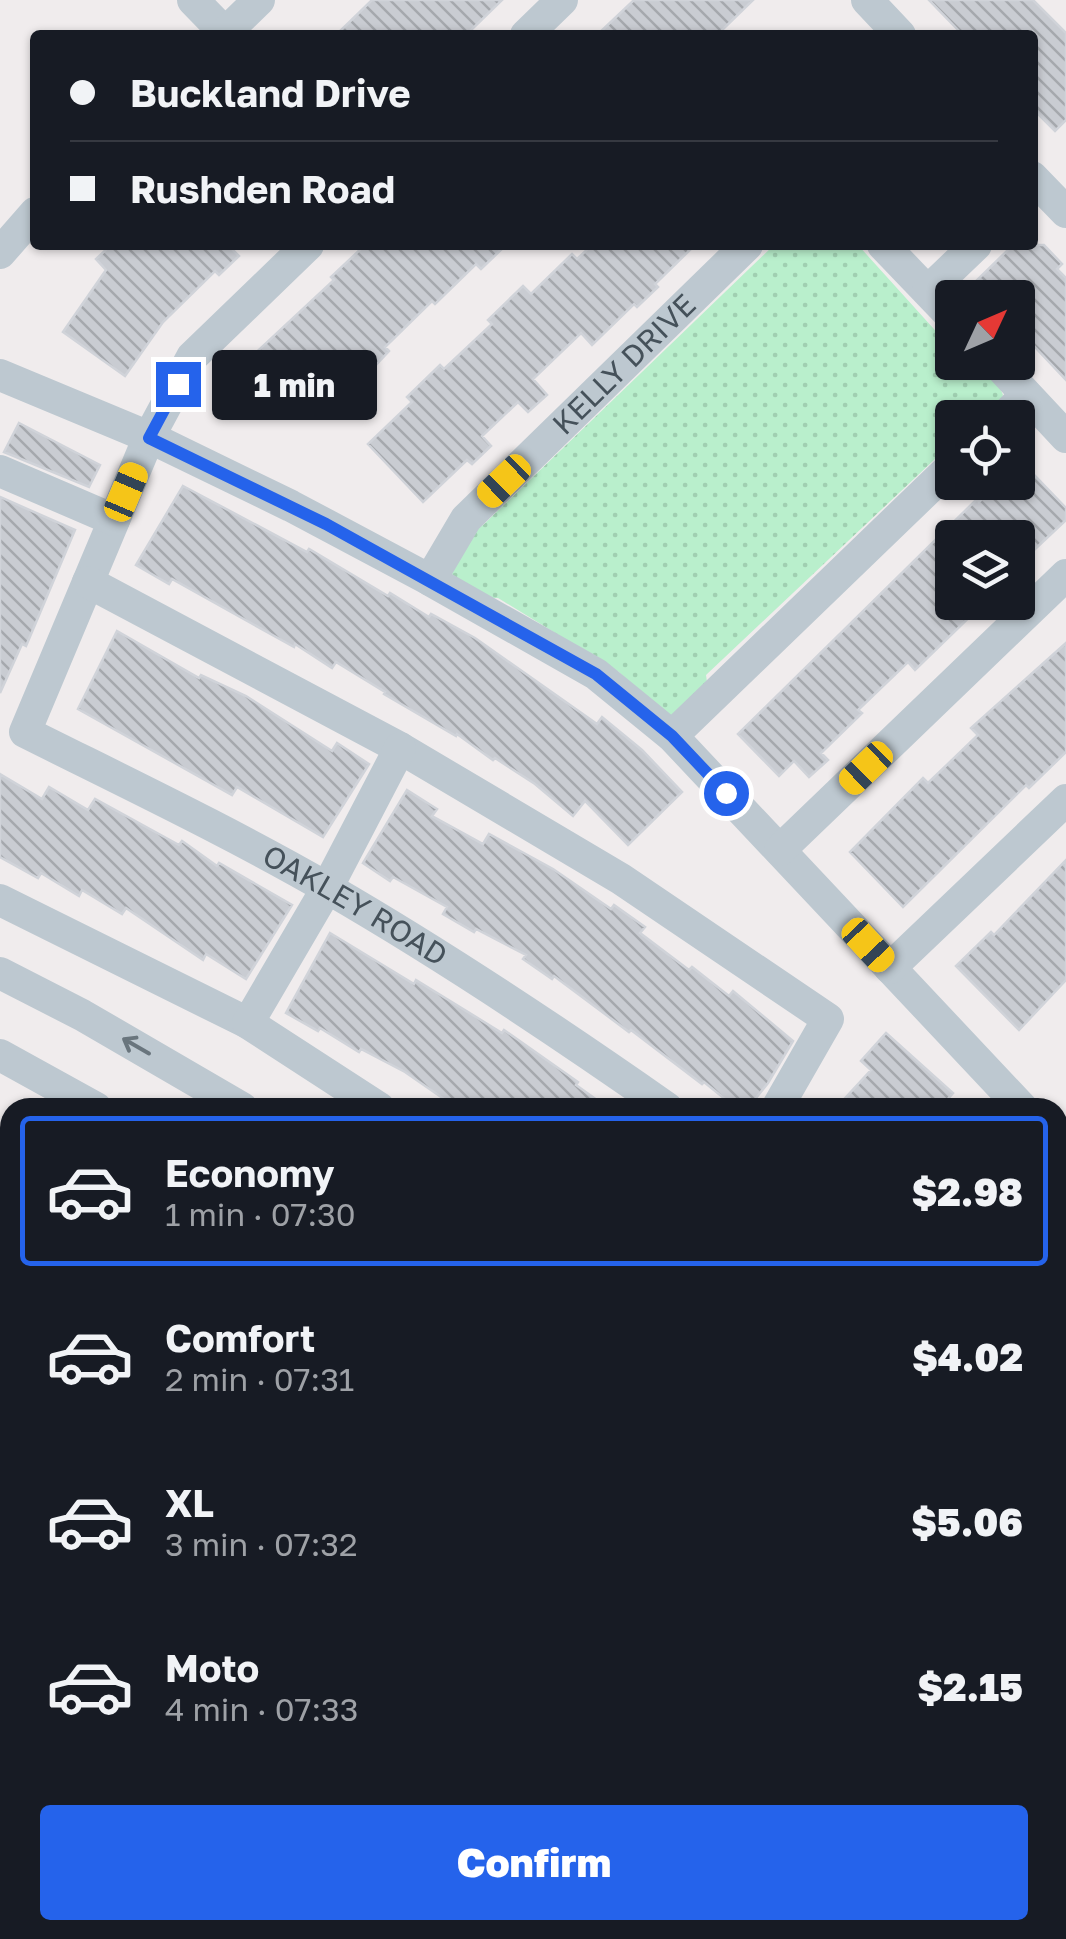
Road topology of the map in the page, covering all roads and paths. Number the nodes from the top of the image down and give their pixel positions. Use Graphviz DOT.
graph roads {
  1 [pos="192,0"];
  2 [pos="259,0"];
  3 [pos="562,0"];
  4 [pos="867,0"];
  5 [pos="220,30"];
  6 [pos="228,30"];
  7 [pos="531,30"];
  8 [pos="895,30"];
  9 [pos="1038,187"];
  10 [pos="1066,212"];
  11 [pos="30,220"];
  12 [pos="303,250"];
  13 [pos="742,250"];
  14 [pos="889,250"];
  15 [pos="971,250"];
  16 [pos="0,254"];
  17 [pos="928,291"];
  18 [pos="935,299"];
  19 [pos="0,375"];
  20 [pos="1035,418"];
  21 [pos="1066,437"];
  22 [pos="149,438"];
  23 [pos="0,471"];
  24 [pos="935,482"];
  25 [pos="114,520"];
  26 [pos="1066,575"];
  27 [pos="430,580"];
  28 [pos="88,582"];
  29 [pos="672,736"];
  30 [pos="400,748"];
  31 [pos="1066,800"];
  32 [pos="780,850"];
  33 [pos="327,888"];
  34 [pos="0,900"];
  35 [pos="890,968"];
  36 [pos="0,974"];
  37 [pos="248,1022"];
  38 [pos="0,1055"];
  39 [pos="78,1098"];
  40 [pos="217,1098"];
  41 [pos="365,1098"];
  42 [pos="653,1098"];
  43 [pos="784,1098"];
  44 [pos="1008,1098"];
  1 -- 5 [label="street"];
  2 -- 6 [label="street"];
  3 -- 7 [label="street"];
  4 -- 8 [label="street"];
  9 -- 10 [label="street"];
  11 -- 16 [label="street"];
  12 -- 22 [label="street"];
  13 -- 27 [label="street, KELLY DRIVE"];
  14 -- 17 [label="street"];
  15 -- 17 [label="street"];
  17 -- 18 [label="street"];
  19 -- 22 [label="street"];
  20 -- 21 [label="street"];
  22 -- 25 [label="street"];
  22 -- 27 [label="street"];
  23 -- 25 [label="street"];
  24 -- 29 [label="street"];
  25 -- 28 [label="street"];
  26 -- 32 [label="street"];
  27 -- 29 [label="street"];
  28 -- 30 [label="street"];
  28 -- 33 [label="street, OAKLEY ROAD"];
  29 -- 32 [label="street"];
  30 -- 33 [label="street"];
  30 -- 43 [label="street"];
  31 -- 35 [label="street"];
  32 -- 35 [label="street"];
  33 -- 37 [label="street"];
  33 -- 42 [label="street, OAKLEY ROAD"];
  34 -- 37 [label="street"];
  35 -- 44 [label="street"];
  40 -- 36 [label="street, one-way"];
  37 -- 41 [label="street"];
  38 -- 39 [label="street"];
}
